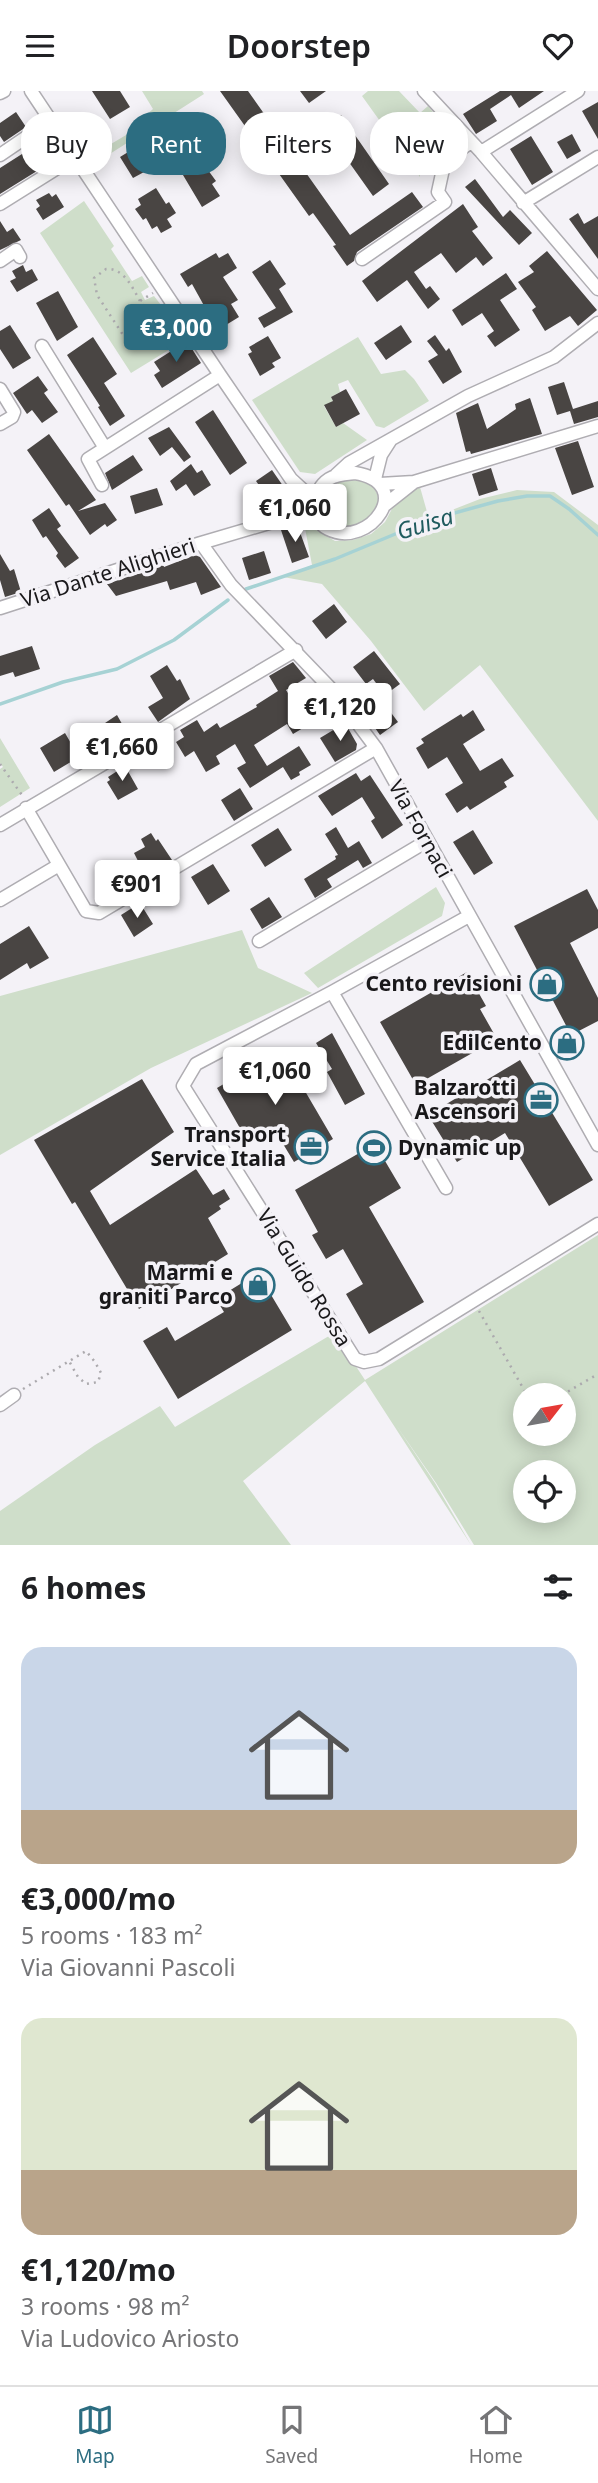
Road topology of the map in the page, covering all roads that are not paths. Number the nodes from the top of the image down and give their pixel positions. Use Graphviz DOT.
graph roads {
  1 [pos="31,91"];
  2 [pos="424,91"];
  3 [pos="578,91"];
  4 [pos="44,112"];
  5 [pos="21,141"];
  6 [pos="471,142"];
  7 [pos="481,152"];
  8 [pos="0,155"];
  9 [pos="598,157"];
  10 [pos="46,175"];
  11 [pos="87,175"];
  12 [pos="523,203"];
  13 [pos="0,204"];
  14 [pos="20,257"];
  15 [pos="362,259"];
  16 [pos="0,261"];
  17 [pos="598,289"];
  18 [pos="598,323"];
  19 [pos="42,346"];
  20 [pos="220,376"];
  21 [pos="0,389"];
  22 [pos="0,424"];
  23 [pos="598,426"];
  24 [pos="392,438"];
  25 [pos="105,448"];
  26 [pos="337,475"];
  27 [pos="292,479"];
  28 [pos="378,482"];
  29 [pos="414,482"];
  30 [pos="323,484"];
  31 [pos="102,485"];
  32 [pos="315,502"];
  33 [pos="385,505"];
  34 [pos="296,515"];
  35 [pos="319,522"];
  36 [pos="201,543"];
  37 [pos="0,608"];
  38 [pos="296,650"];
  39 [pos="376,748"];
  40 [pos="27,808"];
  41 [pos="0,825"];
  42 [pos="427,841"];
  43 [pos="59,865"];
  44 [pos="0,900"];
  45 [pos="468,916"];
  46 [pos="259,941"];
  47 [pos="332,992"];
  48 [pos="598,1145"];
  49 [pos="446,1188"];
  50 [pos="598,1224"];
  51 [pos="15,1395"];
  52 [pos="0,1405"];
  1 -- 4 [label="street"];
  2 -- 6 [label="street"];
  3 -- 7 [label="street"];
  5 -- 8 [label="street"];
  6 -- 7 [label="street"];
  6 -- 15 [label="street"];
  7 -- 12 [label="street"];
  9 -- 12 [label="street"];
  10 -- 13 [label="street"];
  11 -- 20 [label="street"];
  12 -- 17 [label="street"];
  14 -- 16 [label="street"];
  18 -- 24 [label="street"];
  19 -- 25 [label="street"];
  20 -- 25 [label="street"];
  20 -- 27 [label="street"];
  21 -- 22 [label="street"];
  23 -- 29 [label="street"];
  24 -- 26 [label="street"];
  24 -- 28 [label="street"];
  25 -- 31 [label="street"];
  26 -- 28 [label="street"];
  26 -- 30 [label="street"];
  27 -- 30 [label="street"];
  27 -- 32 [label="street"];
  28 -- 29 [label="street"];
  28 -- 33 [label="street"];
  29 -- 33 [label="street"];
  30 -- 32 [label="street"];
  32 -- 34 [label="street, Via Dante Alighieri"];
  32 -- 35 [label="street"];
  33 -- 35 [label="street"];
  34 -- 35 [label="street"];
  34 -- 36 [label="street, Via Dante Alighieri"];
  36 -- 37 [label="street, Via Dante Alighieri"];
  36 -- 38 [label="street, Via Fornaci"];
  38 -- 39 [label="street, Via Fornaci"];
  38 -- 40 [label="street"];
  39 -- 42 [label="street, Via Fornaci"];
  39 -- 43 [label="street"];
  40 -- 41 [label="street"];
  40 -- 43 [label="street"];
  42 -- 45 [label="street, Via Fornaci"];
  42 -- 46 [label="street"];
  43 -- 44 [label="street"];
  45 -- 47 [label="street"];
  45 -- 48 [label="street, Via Fornaci"];
  47 -- 49 [label="street"];
  47 -- 50 [label="street, Via Guido Rossa"];
  51 -- 52 [label="street"];
}
